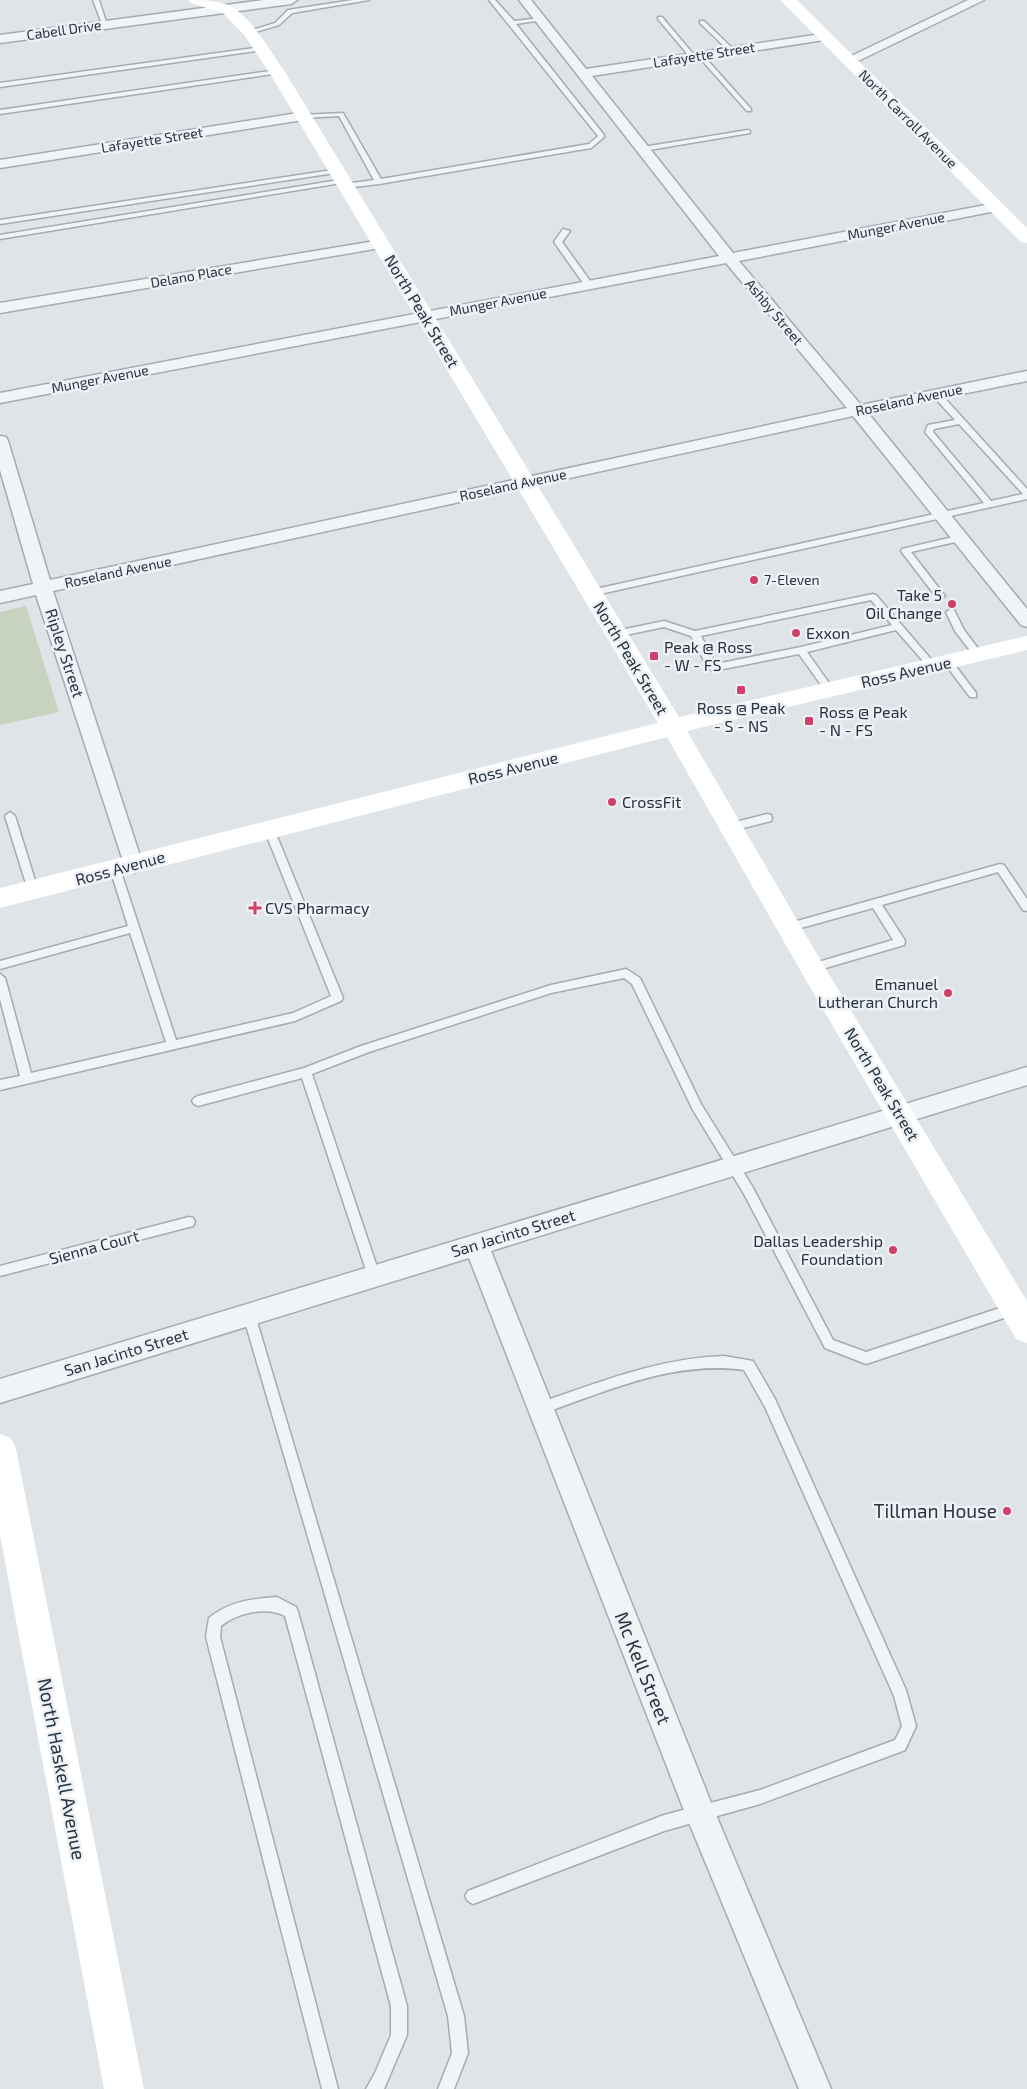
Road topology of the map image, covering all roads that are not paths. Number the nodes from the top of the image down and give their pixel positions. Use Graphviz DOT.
graph roads {
  1 [pos="96,0"];
  2 [pos="196,0"];
  3 [pos="291,0"];
  4 [pos="366,0"];
  5 [pos="492,0"];
  6 [pos="525,0"];
  7 [pos="788,0"];
  8 [pos="973,1"];
  9 [pos="233,5"];
  10 [pos="151,6"];
  11 [pos="660,18"];
  12 [pos="540,19"];
  13 [pos="129,21"];
  14 [pos="702,22"];
  15 [pos="512,23"];
  16 [pos="105,24"];
  17 [pos="249,32"];
  18 [pos="824,36"];
  19 [pos="0,39"];
  20 [pos="261,49"];
  21 [pos="731,50"];
  22 [pos="696,56"];
  23 [pos="849,60"];
  24 [pos="277,72"];
  25 [pos="583,73"];
  26 [pos="0,85"];
  27 [pos="748,110"];
  28 [pos="0,112"];
  29 [pos="304,116"];
  30 [pos="748,132"];
  31 [pos="643,149"];
  32 [pos="0,164"];
  33 [pos="344,180"];
  34 [pos="379,182"];
  35 [pos="996,207"];
  36 [pos="0,222"];
  37 [pos="566,231"];
  38 [pos="0,237"];
  39 [pos="1027,238"];
  40 [pos="381,244"];
  41 [pos="729,258"];
  42 [pos="590,285"];
  43 [pos="0,308"];
  44 [pos="426,316"];
  45 [pos="1027,376"];
  46 [pos="937,395"];
  47 [pos="0,398"];
  48 [pos="858,411"];
  49 [pos="960,421"];
  50 [pos="0,441"];
  51 [pos="526,482"];
  52 [pos="1027,495"];
  53 [pos="990,505"];
  54 [pos="942,515"];
  55 [pos="960,538"];
  56 [pos="44,589"];
  57 [pos="592,593"];
  58 [pos="940,596"];
  59 [pos="0,597"];
  60 [pos="951,612"];
  61 [pos="1027,621"];
  62 [pos="899,626"];
  63 [pos="616,634"];
  64 [pos="695,634"];
  65 [pos="1027,643"];
  66 [pos="801,650"];
  67 [pos="978,655"];
  68 [pos="940,664"];
  69 [pos="829,690"];
  70 [pos="973,695"];
  71 [pos="673,727"];
  72 [pos="10,816"];
  73 [pos="767,818"];
  74 [pos="732,827"];
  75 [pos="270,828"];
  76 [pos="124,867"];
  77 [pos="33,890"];
  78 [pos="0,898"];
  79 [pos="875,903"];
  80 [pos="1027,907"];
  81 [pos="790,927"];
  82 [pos="134,928"];
  83 [pos="0,965"];
  84 [pos="812,968"];
  85 [pos="0,978"];
  86 [pos="172,1045"];
  87 [pos="306,1072"];
  88 [pos="1027,1076"];
  89 [pos="26,1078"];
  90 [pos="0,1085"];
  91 [pos="198,1101"];
  92 [pos="900,1114"];
  93 [pos="734,1165"];
  94 [pos="188,1222"];
  95 [pos="476,1245"];
  96 [pos="0,1271"];
  97 [pos="374,1276"];
  98 [pos="249,1315"];
  99 [pos="1021,1319"];
  100 [pos="0,1391"];
  101 [pos="539,1409"];
  102 [pos="0,1449"];
  103 [pos="700,1812"];
  104 [pos="473,1896"];
  105 [pos="124,2089"];
  106 [pos="330,2089"];
  107 [pos="374,2089"];
  108 [pos="446,2089"];
  109 [pos="815,2089"];
  1 -- 16 [label="lane"];
  2 -- 9 [label="main road"];
  3 -- 9 [label="street, Cabell Drive"];
  4 -- 17 [label="lane"];
  5 -- 15 [label="lane"];
  6 -- 12 [label="street, Ashby Street"];
  7 -- 18 [label="main road, North Carroll Avenue"];
  8 -- 23 [label="street"];
  9 -- 13 [label="street, Cabell Drive"];
  9 -- 17 [label="main road, North Peak Street"];
  10 -- 13 [label="street, Cabell Drive"];
  11 -- 22 [label="lane"];
  12 -- 15 [label="lane"];
  12 -- 25 [label="street, Ashby Street"];
  13 -- 16 [label="street, Cabell Drive"];
  14 -- 21 [label="lane"];
  15 -- 34 [label="lane"];
  16 -- 19 [label="street, Cabell Drive"];
  17 -- 20 [label="main road, North Peak Street"];
  18 -- 21 [label="street, Lafayette Street"];
  18 -- 23 [label="main road, North Carroll Avenue"];
  20 -- 24 [label="main road, North Peak Street"];
  20 -- 26 [label="lane"];
  21 -- 22 [label="street, Lafayette Street"];
  22 -- 25 [label="street, Lafayette Street"];
  22 -- 27 [label="lane"];
  23 -- 35 [label="main road, North Carroll Avenue"];
  24 -- 28 [label="lane"];
  24 -- 29 [label="main road, North Peak Street"];
  25 -- 31 [label="street, Ashby Street"];
  29 -- 32 [label="street, Lafayette Street"];
  29 -- 33 [label="main road, North Peak Street"];
  29 -- 34 [label="lane"];
  30 -- 31 [label="lane"];
  31 -- 41 [label="street, Ashby Street"];
  33 -- 34 [label="lane"];
  33 -- 36 [label="lane"];
  33 -- 38 [label="lane"];
  33 -- 40 [label="main road, North Peak Street"];
  35 -- 39 [label="main road, North Carroll Avenue"];
  35 -- 41 [label="street, Munger Avenue"];
  37 -- 42 [label="lane"];
  40 -- 43 [label="street, Delano Place"];
  40 -- 44 [label="main road, North Peak Street"];
  41 -- 42 [label="street, Munger Avenue"];
  41 -- 48 [label="street, Ashby Street"];
  42 -- 44 [label="street, Munger Avenue"];
  44 -- 47 [label="street, Munger Avenue"];
  44 -- 51 [label="main road, North Peak Street"];
  45 -- 46 [label="street, Roseland Avenue"];
  46 -- 48 [label="street, Roseland Avenue"];
  46 -- 49 [label="lane"];
  48 -- 51 [label="street, Roseland Avenue"];
  48 -- 54 [label="street, Ashby Street"];
  49 -- 52 [label="lane"];
  49 -- 53 [label="lane"];
  50 -- 56 [label="street, Ripley Street"];
  51 -- 56 [label="street, Roseland Avenue"];
  51 -- 57 [label="main road, North Peak Street"];
  52 -- 53 [label="lane"];
  53 -- 54 [label="lane"];
  54 -- 55 [label="street, Ashby Street"];
  54 -- 57 [label="lane"];
  55 -- 58 [label="lane"];
  55 -- 61 [label="street, Ashby Street"];
  56 -- 59 [label="street, Roseland Avenue"];
  56 -- 76 [label="street, Ripley Street"];
  57 -- 63 [label="main road, North Peak Street"];
  60 -- 67 [label="lane"];
  62 -- 64 [label="lane"];
  62 -- 66 [label="lane"];
  62 -- 68 [label="lane"];
  63 -- 64 [label="lane"];
  63 -- 71 [label="main road, North Peak Street"];
  64 -- 66 [label="lane"];
  65 -- 67 [label="main road, Ross Avenue"];
  66 -- 69 [label="lane"];
  67 -- 68 [label="main road, Ross Avenue"];
  68 -- 69 [label="main road, Ross Avenue"];
  68 -- 70 [label="lane"];
  69 -- 71 [label="main road, Ross Avenue"];
  71 -- 74 [label="main road, North Peak Street"];
  71 -- 75 [label="main road, Ross Avenue"];
  72 -- 77 [label="lane"];
  73 -- 74 [label="lane"];
  74 -- 81 [label="main road, North Peak Street"];
  75 -- 76 [label="main road, Ross Avenue"];
  75 -- 86 [label="lane"];
  76 -- 77 [label="main road, Ross Avenue"];
  76 -- 82 [label="lane"];
  77 -- 78 [label="main road, Ross Avenue"];
  79 -- 80 [label="lane"];
  79 -- 81 [label="lane"];
  79 -- 84 [label="lane"];
  81 -- 84 [label="main road, North Peak Street"];
  82 -- 83 [label="lane"];
  82 -- 86 [label="lane"];
  84 -- 92 [label="main road, North Peak Street"];
  85 -- 89 [label="lane"];
  86 -- 89 [label="lane"];
  87 -- 91 [label="lane"];
  87 -- 93 [label="lane"];
  87 -- 97 [label="lane"];
  88 -- 92 [label="street, San Jacinto Street"];
  89 -- 90 [label="lane"];
  92 -- 93 [label="street, San Jacinto Street"];
  92 -- 99 [label="main road, North Peak Street"];
  93 -- 95 [label="street, San Jacinto Street"];
  93 -- 99 [label="lane"];
  94 -- 96 [label="lane, Sienna Court"];
  95 -- 97 [label="street, San Jacinto Street"];
  95 -- 101 [label="street, Mc Kell Street"];
  97 -- 98 [label="street, San Jacinto Street"];
  98 -- 100 [label="street, San Jacinto Street"];
  98 -- 108 [label="lane"];
  101 -- 103 [label="street, Mc Kell Street"];
  101 -- 103 [label="lane"];
  102 -- 105 [label="main road, North Haskell Avenue"];
  103 -- 104 [label="lane"];
  103 -- 109 [label="street, Mc Kell Street"];
  106 -- 107 [label="lane"];
}
